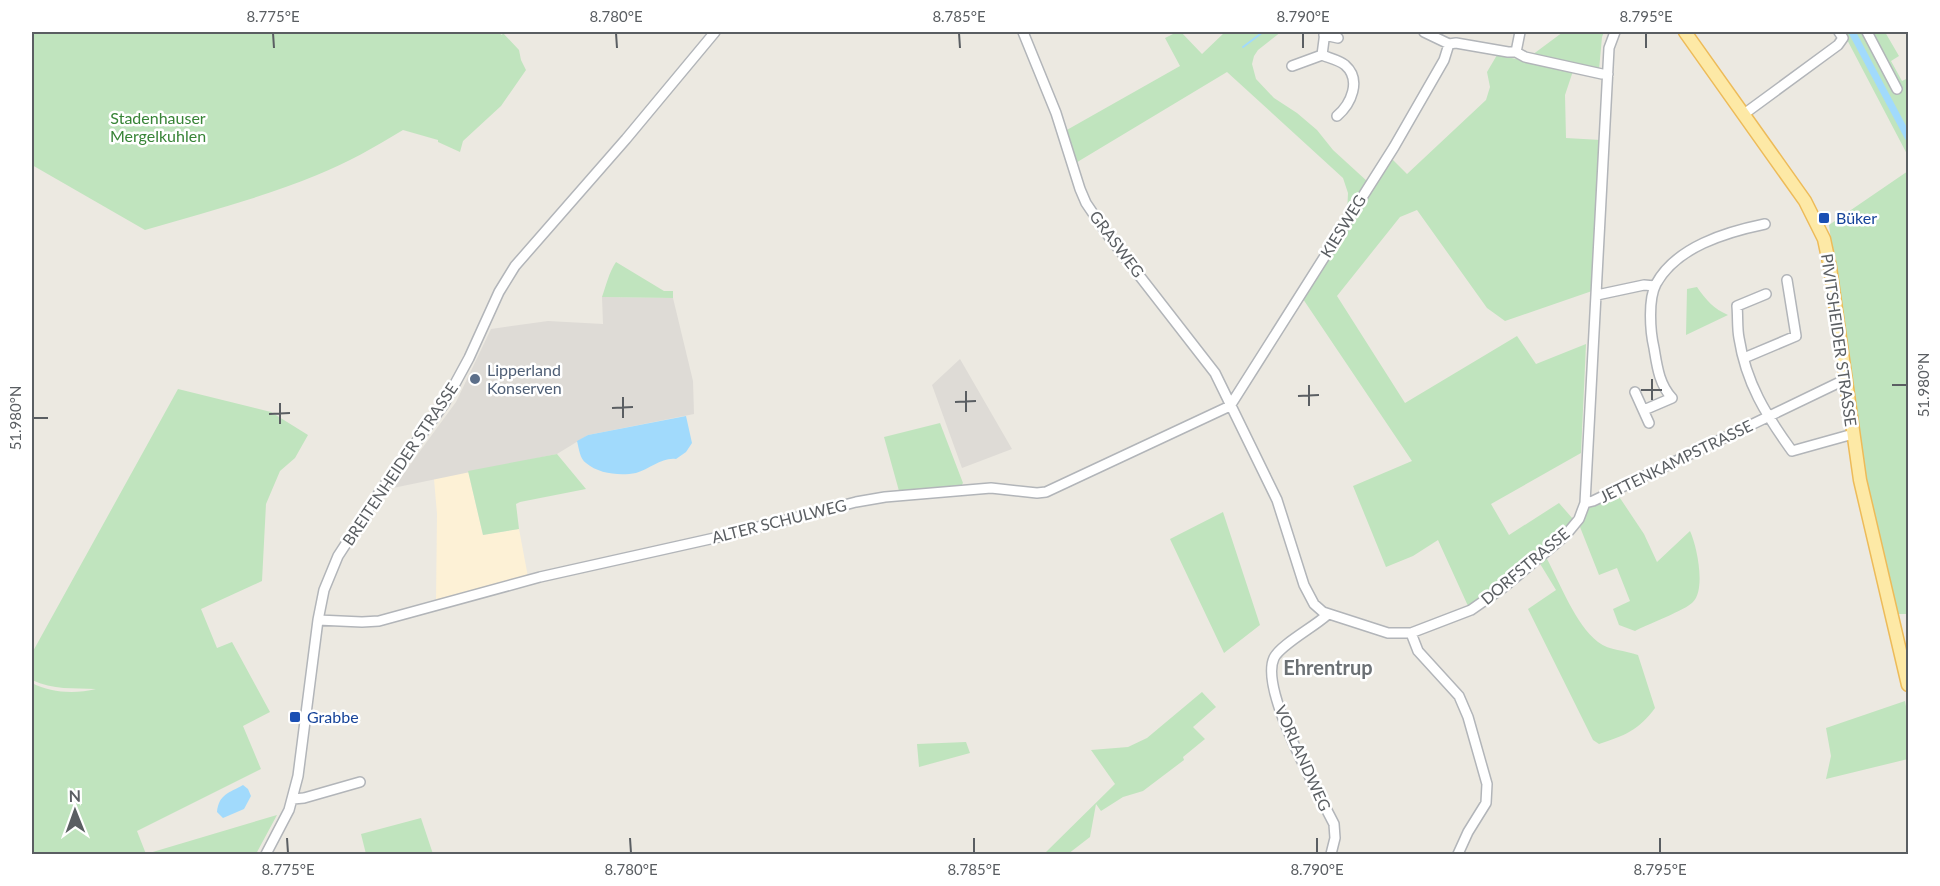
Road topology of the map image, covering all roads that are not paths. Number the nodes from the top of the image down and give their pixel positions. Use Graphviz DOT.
graph roads {
  1 [pos="715,32"];
  2 [pos="1023,32"];
  3 [pos="1424,32"];
  4 [pos="1520,32"];
  5 [pos="1615,32"];
  6 [pos="1684,32"];
  7 [pos="1839,32"];
  8 [pos="1867,32"];
  9 [pos="1325,33"];
  10 [pos="1338,38"];
  11 [pos="1449,44"];
  12 [pos="1515,52"];
  13 [pos="1322,55"];
  14 [pos="1292,66"];
  15 [pos="1608,74"];
  16 [pos="1897,89"];
  17 [pos="1744,114"];
  18 [pos="1337,116"];
  19 [pos="1765,224"];
  20 [pos="1787,280"];
  21 [pos="1655,286"];
  22 [pos="1767,294"];
  23 [pos="1597,295"];
  24 [pos="1744,358"];
  25 [pos="1846,381"];
  26 [pos="1635,392"];
  27 [pos="1230,406"];
  28 [pos="1644,410"];
  29 [pos="1767,417"];
  30 [pos="1649,423"];
  31 [pos="1853,434"];
  32 [pos="1585,503"];
  33 [pos="1327,615"];
  34 [pos="318,620"];
  35 [pos="1411,633"];
  36 [pos="1908,685"];
  37 [pos="360,782"];
  38 [pos="293,799"];
  39 [pos="266,855"];
  40 [pos="1331,855"];
  41 [pos="1458,855"];
  1 -- 34 [label="street, BREITENHEIDER STRASSE"];
  2 -- 27 [label="street, GRASWEG"];
  3 -- 11 [label="street"];
  4 -- 12 [label="street"];
  5 -- 15 [label="street, DORFSTRASSE"];
  6 -- 17 [label="main road, PIVITSHEIDER STRASSE"];
  7 -- 17 [label="street"];
  8 -- 16 [label="street"];
  9 -- 10 [label="street"];
  9 -- 13 [label="street"];
  11 -- 12 [label="street"];
  11 -- 27 [label="street, KIESWEG"];
  12 -- 15 [label="street"];
  13 -- 14 [label="street"];
  13 -- 18 [label="street"];
  15 -- 23 [label="street, DORFSTRASSE"];
  17 -- 25 [label="main road, PIVITSHEIDER STRASSE"];
  19 -- 21 [label="street"];
  20 -- 24 [label="street"];
  21 -- 23 [label="street"];
  21 -- 28 [label="street"];
  22 -- 24 [label="street"];
  23 -- 32 [label="street, DORFSTRASSE"];
  24 -- 29 [label="street"];
  25 -- 29 [label="street, JETTENKAMPSTRASSE"];
  25 -- 31 [label="main road, PIVITSHEIDER STRASSE"];
  26 -- 28 [label="street"];
  27 -- 33 [label="street"];
  27 -- 34 [label="street, ALTER SCHULWEG"];
  28 -- 30 [label="street"];
  29 -- 31 [label="street, JETTENKAMPSTRASSE"];
  29 -- 32 [label="street, JETTENKAMPSTRASSE"];
  31 -- 36 [label="main road, PIVITSHEIDER STRASSE"];
  32 -- 35 [label="street, DORFSTRASSE"];
  33 -- 35 [label="street, DORFSTRASSE"];
  33 -- 40 [label="street, VORLANDWEG"];
  34 -- 38 [label="street, BREITENHEIDER STRASSE"];
  35 -- 41 [label="street"];
  37 -- 38 [label="street"];
  38 -- 39 [label="street, BREITENHEIDER STRASSE"];
}
